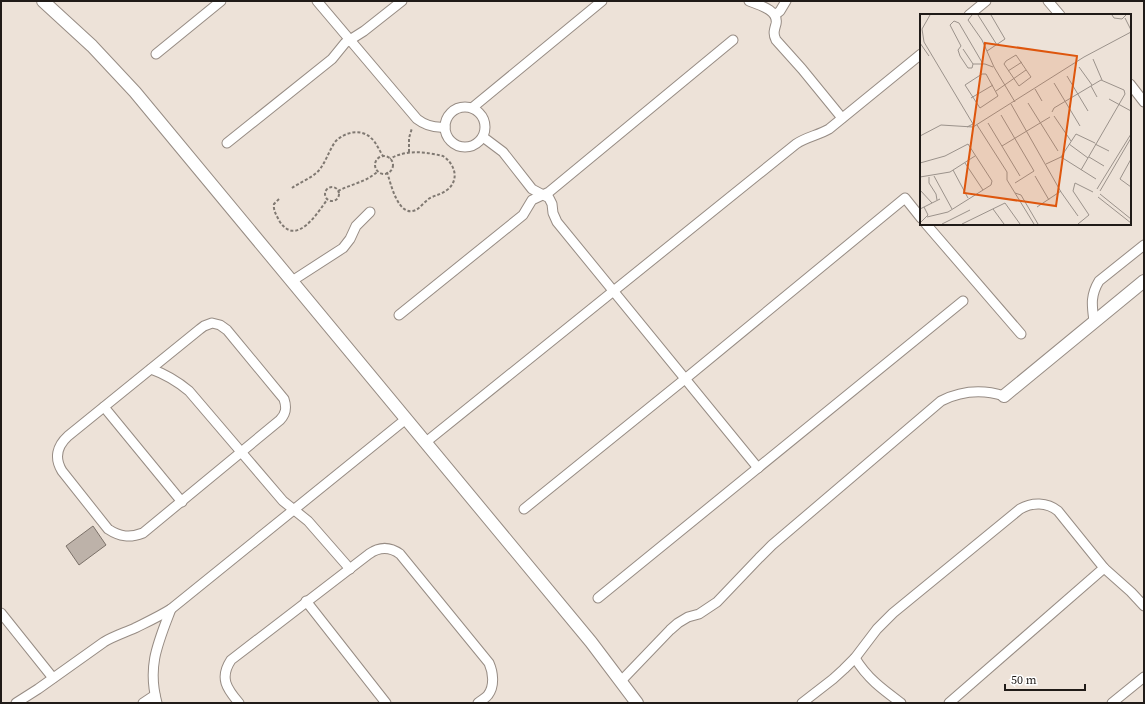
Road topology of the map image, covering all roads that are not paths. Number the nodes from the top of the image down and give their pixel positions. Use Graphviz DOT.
graph roads {
  1 [pos="43,1"];
  2 [pos="221,1"];
  3 [pos="317,1"];
  4 [pos="402,1"];
  5 [pos="602,1"];
  6 [pos="749,1"];
  7 [pos="786,1"];
  8 [pos="986,1"];
  9 [pos="1048,1"];
  10 [pos="970,14"];
  11 [pos="1059,14"];
  12 [pos="775,15"];
  13 [pos="349,40"];
  14 [pos="732,40"];
  15 [pos="156,54"];
  16 [pos="920,55"];
  17 [pos="1131,85"];
  18 [pos="1144,102"];
  19 [pos="472,108"];
  20 [pos="842,118"];
  21 [pos="445,127"];
  22 [pos="483,137"];
  23 [pos="227,142"];
  24 [pos="543,195"];
  25 [pos="370,212"];
  26 [pos="920,217"];
  27 [pos="927,225"];
  28 [pos="1144,245"];
  29 [pos="292,281"];
  30 [pos="1144,281"];
  31 [pos="613,292"];
  32 [pos="963,301"];
  33 [pos="399,315"];
  34 [pos="1094,322"];
  35 [pos="1021,334"];
  36 [pos="150,369"];
  37 [pos="685,379"];
  38 [pos="1004,396"];
  39 [pos="104,407"];
  40 [pos="406,419"];
  41 [pos="426,442"];
  42 [pos="242,452"];
  43 [pos="758,468"];
  44 [pos="182,502"];
  45 [pos="524,509"];
  46 [pos="294,510"];
  47 [pos="1104,568"];
  48 [pos="350,569"];
  49 [pos="598,598"];
  50 [pos="306,602"];
  51 [pos="1144,606"];
  52 [pos="171,608"];
  53 [pos="1,613"];
  54 [pos="855,658"];
  55 [pos="1144,677"];
  56 [pos="53,678"];
  57 [pos="621,681"];
  58 [pos="156,699"];
  59 [pos="16,703"];
  60 [pos="143,703"];
  61 [pos="239,703"];
  62 [pos="386,703"];
  63 [pos="478,703"];
  64 [pos="637,703"];
  65 [pos="802,703"];
  66 [pos="901,703"];
  67 [pos="949,703"];
  68 [pos="1112,703"];
  1 -- 29 [label="street"];
  2 -- 15 [label="street"];
  3 -- 13 [label="street"];
  4 -- 13 [label="street"];
  5 -- 19 [label="street"];
  6 -- 12 [label="street"];
  7 -- 12 [label="street"];
  8 -- 10 [label="street"];
  9 -- 11 [label="street"];
  12 -- 20 [label="street"];
  13 -- 21 [label="street"];
  13 -- 23 [label="street"];
  14 -- 24 [label="street"];
  16 -- 20 [label="street"];
  17 -- 18 [label="street"];
  19 -- 21 [label="street"];
  19 -- 22 [label="street"];
  20 -- 31 [label="street"];
  21 -- 22 [label="street"];
  22 -- 24 [label="street"];
  24 -- 31 [label="street"];
  24 -- 33 [label="street"];
  25 -- 29 [label="street"];
  26 -- 37 [label="street"];
  27 -- 35 [label="street"];
  28 -- 34 [label="street"];
  29 -- 40 [label="street"];
  30 -- 34 [label="street"];
  31 -- 37 [label="street"];
  31 -- 41 [label="street"];
  32 -- 43 [label="street"];
  34 -- 38 [label="street"];
  36 -- 39 [label="street"];
  36 -- 42 [label="street"];
  36 -- 42 [label="street"];
  37 -- 43 [label="street"];
  37 -- 45 [label="street"];
  38 -- 57 [label="street"];
  39 -- 44 [label="street"];
  39 -- 44 [label="street"];
  40 -- 41 [label="street"];
  40 -- 46 [label="street"];
  41 -- 57 [label="street"];
  42 -- 44 [label="street"];
  42 -- 46 [label="street"];
  43 -- 49 [label="street"];
  46 -- 48 [label="street"];
  46 -- 52 [label="street"];
  47 -- 51 [label="street"];
  47 -- 54 [label="street"];
  47 -- 67 [label="street"];
  48 -- 50 [label="street"];
  48 -- 63 [label="street"];
  50 -- 61 [label="street"];
  50 -- 62 [label="street"];
  52 -- 56 [label="street"];
  52 -- 58 [label="street"];
  53 -- 56 [label="street"];
  54 -- 65 [label="street"];
  54 -- 66 [label="street"];
  55 -- 68 [label="street"];
  56 -- 59 [label="street"];
  57 -- 64 [label="street"];
  58 -- 60 [label="street"];
}
